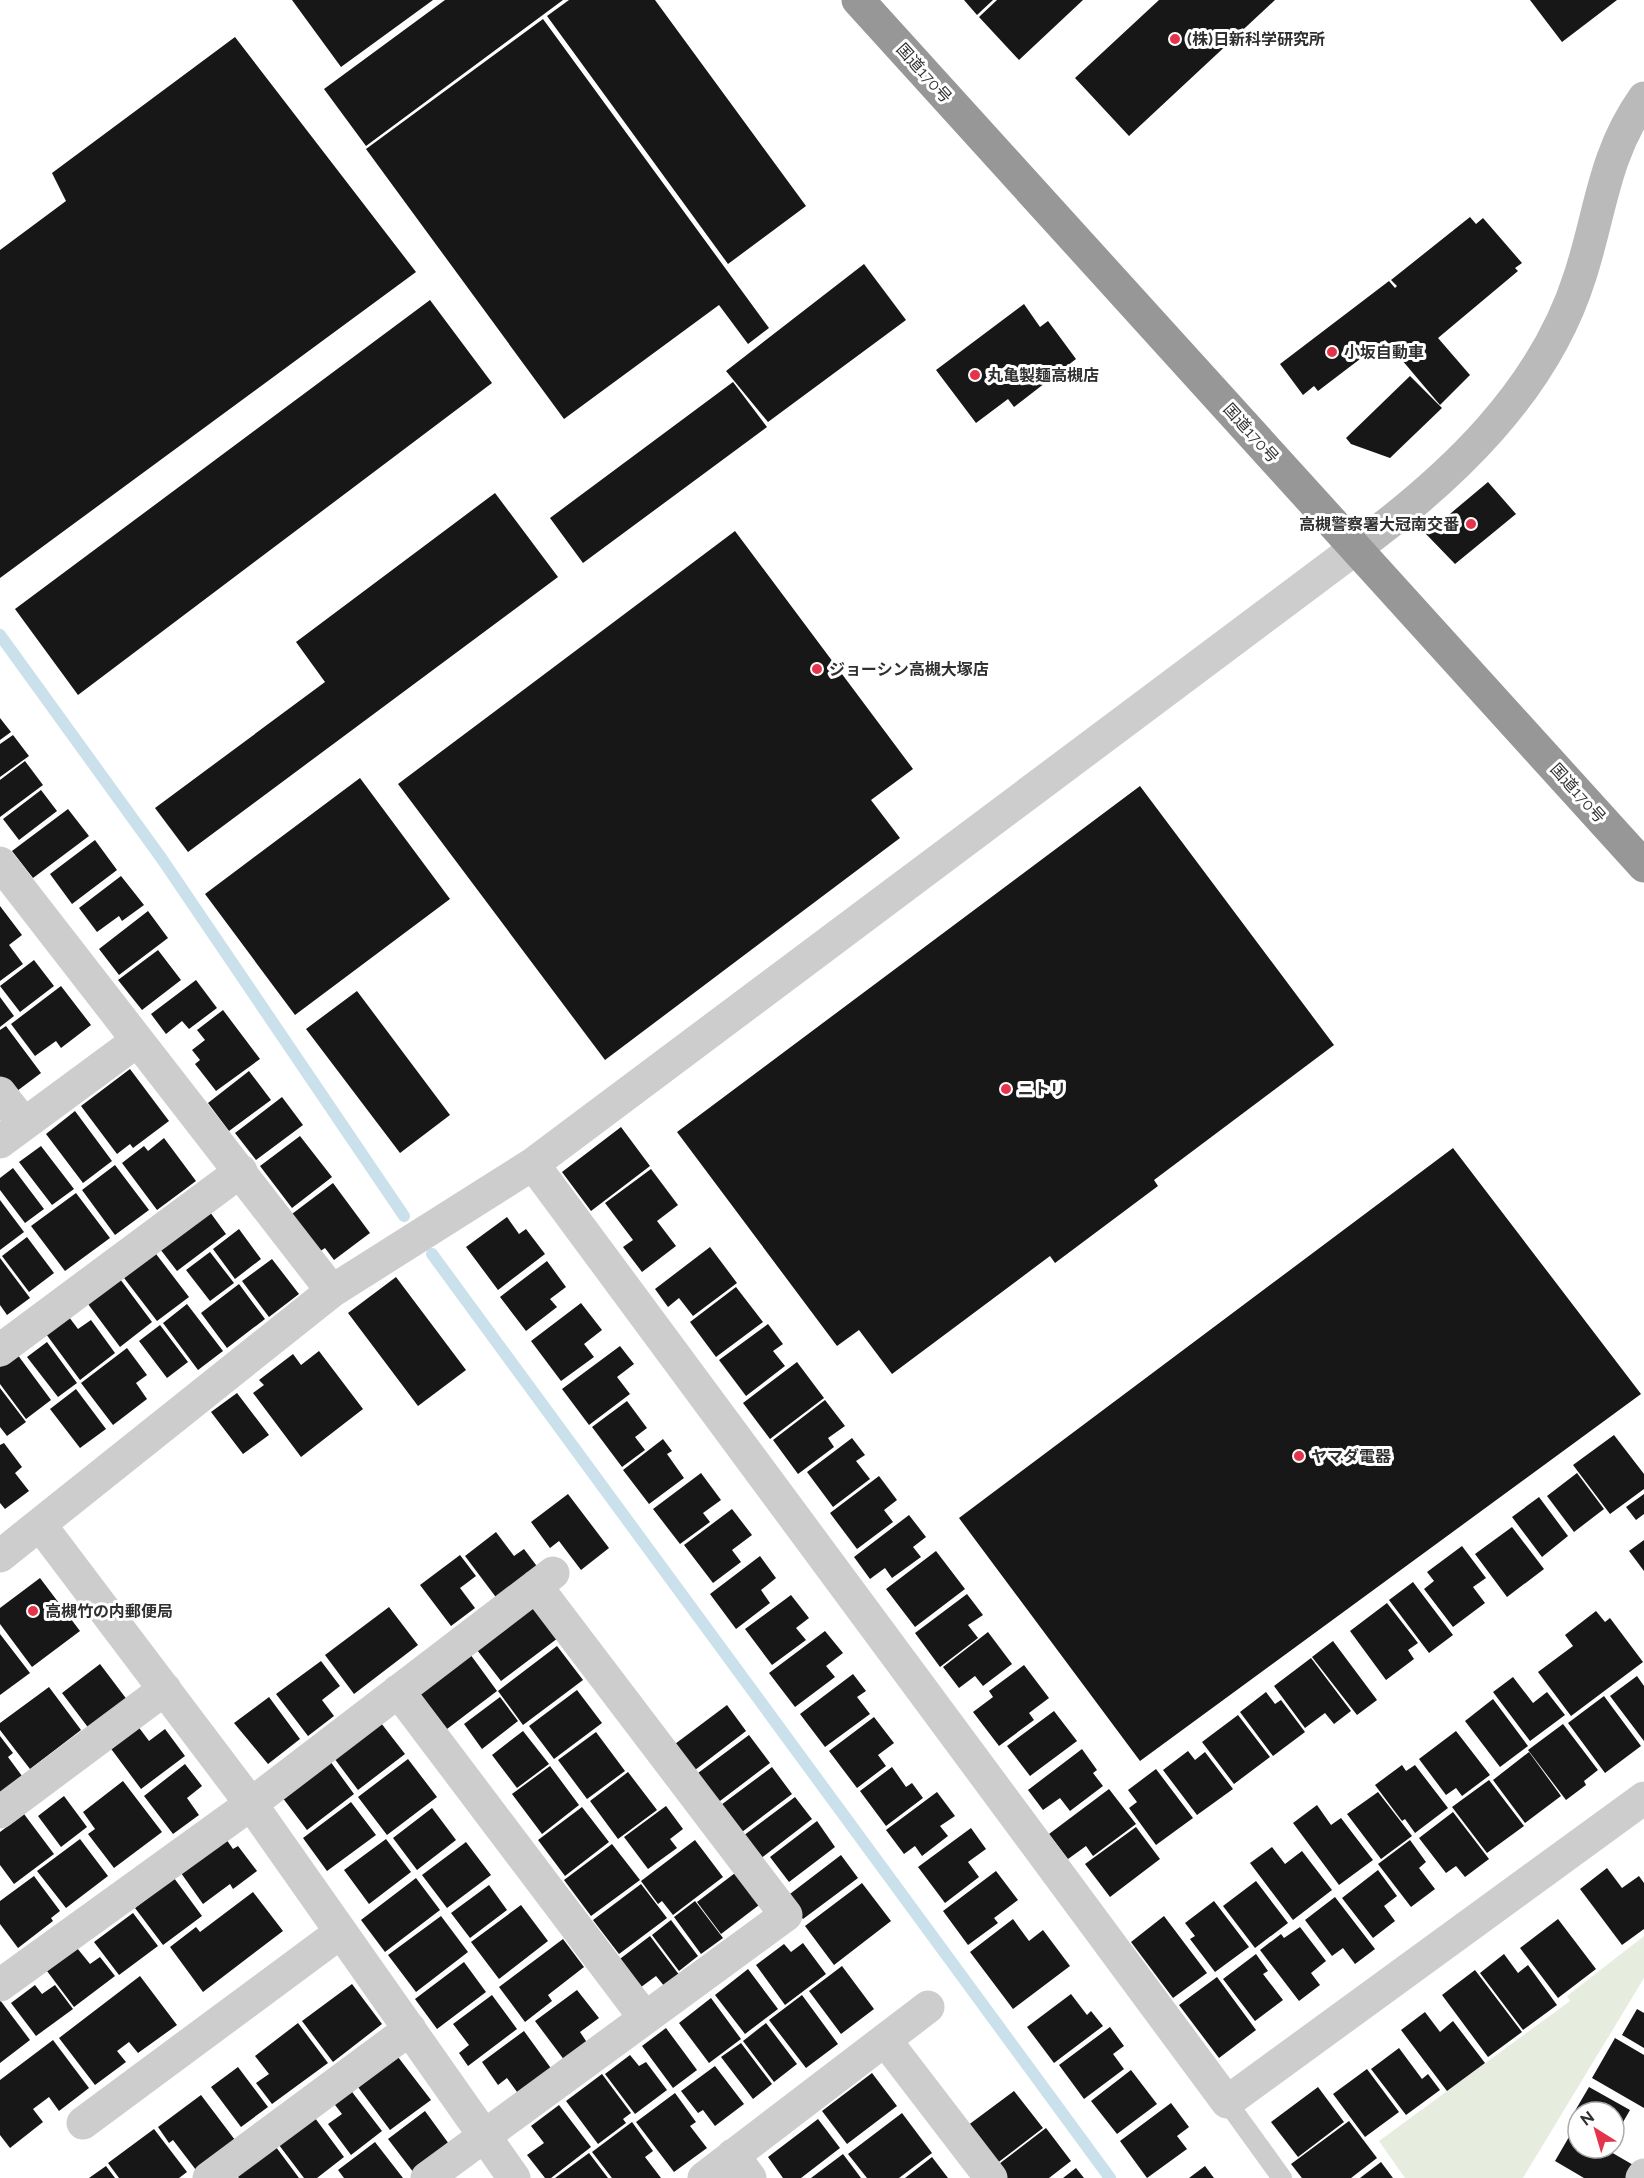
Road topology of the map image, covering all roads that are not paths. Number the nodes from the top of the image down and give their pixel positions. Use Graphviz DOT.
graph roads {
  1 [pos="858,0"];
  2 [pos="1644,98"];
  3 [pos="1356,548"];
  4 [pos="0,863"];
  5 [pos="1644,866"];
  6 [pos="137,1041"];
  7 [pos="0,1093"];
  8 [pos="12,1133"];
  9 [pos="533,1164"];
  10 [pos="241,1171"];
  11 [pos="332,1291"];
  12 [pos="0,1350"];
  13 [pos="41,1526"];
  14 [pos="0,1556"];
  15 [pos="165,1689"];
  16 [pos="398,1691"];
  17 [pos="1644,1798"];
  18 [pos="251,1804"];
  19 [pos="0,1812"];
  20 [pos="341,1932"];
  21 [pos="0,1985"];
  22 [pos="927,2007"];
  23 [pos="645,2018"];
  24 [pos="410,2029"];
  25 [pos="885,2040"];
  26 [pos="1227,2102"];
  27 [pos="83,2123"];
  28 [pos="484,2135"];
  29 [pos="742,2167"];
  30 [pos="209,2178"];
  31 [pos="427,2178"];
  32 [pos="514,2178"];
  33 [pos="704,2178"];
  34 [pos="991,2178"];
  35 [pos="1282,2178"];
  1 -- 3 [label="highway, 国道170号"];
  2 -- 3 [label="street"];
  3 -- 5 [label="highway, 国道170号"];
  3 -- 9 [label="street"];
  4 -- 6 [label="street"];
  6 -- 8 [label="street"];
  6 -- 10 [label="street"];
  7 -- 8 [label="street"];
  9 -- 11 [label="street"];
  9 -- 26 [label="street"];
  10 -- 11 [label="street"];
  10 -- 12 [label="street"];
  11 -- 13 [label="street"];
  13 -- 14 [label="street"];
  13 -- 15 [label="street"];
  15 -- 18 [label="street"];
  15 -- 19 [label="street"];
  16 -- 18 [label="street"];
  16 -- 23 [label="street"];
  16 -- 23 [label="street"];
  17 -- 26 [label="street"];
  18 -- 20 [label="street"];
  18 -- 21 [label="street"];
  20 -- 24 [label="street"];
  20 -- 27 [label="street"];
  22 -- 25 [label="street"];
  23 -- 28 [label="street"];
  24 -- 28 [label="street"];
  24 -- 30 [label="street"];
  25 -- 29 [label="street"];
  25 -- 34 [label="street"];
  26 -- 35 [label="lane"];
  28 -- 31 [label="street"];
  28 -- 32 [label="street"];
  29 -- 33 [label="street"];
}
